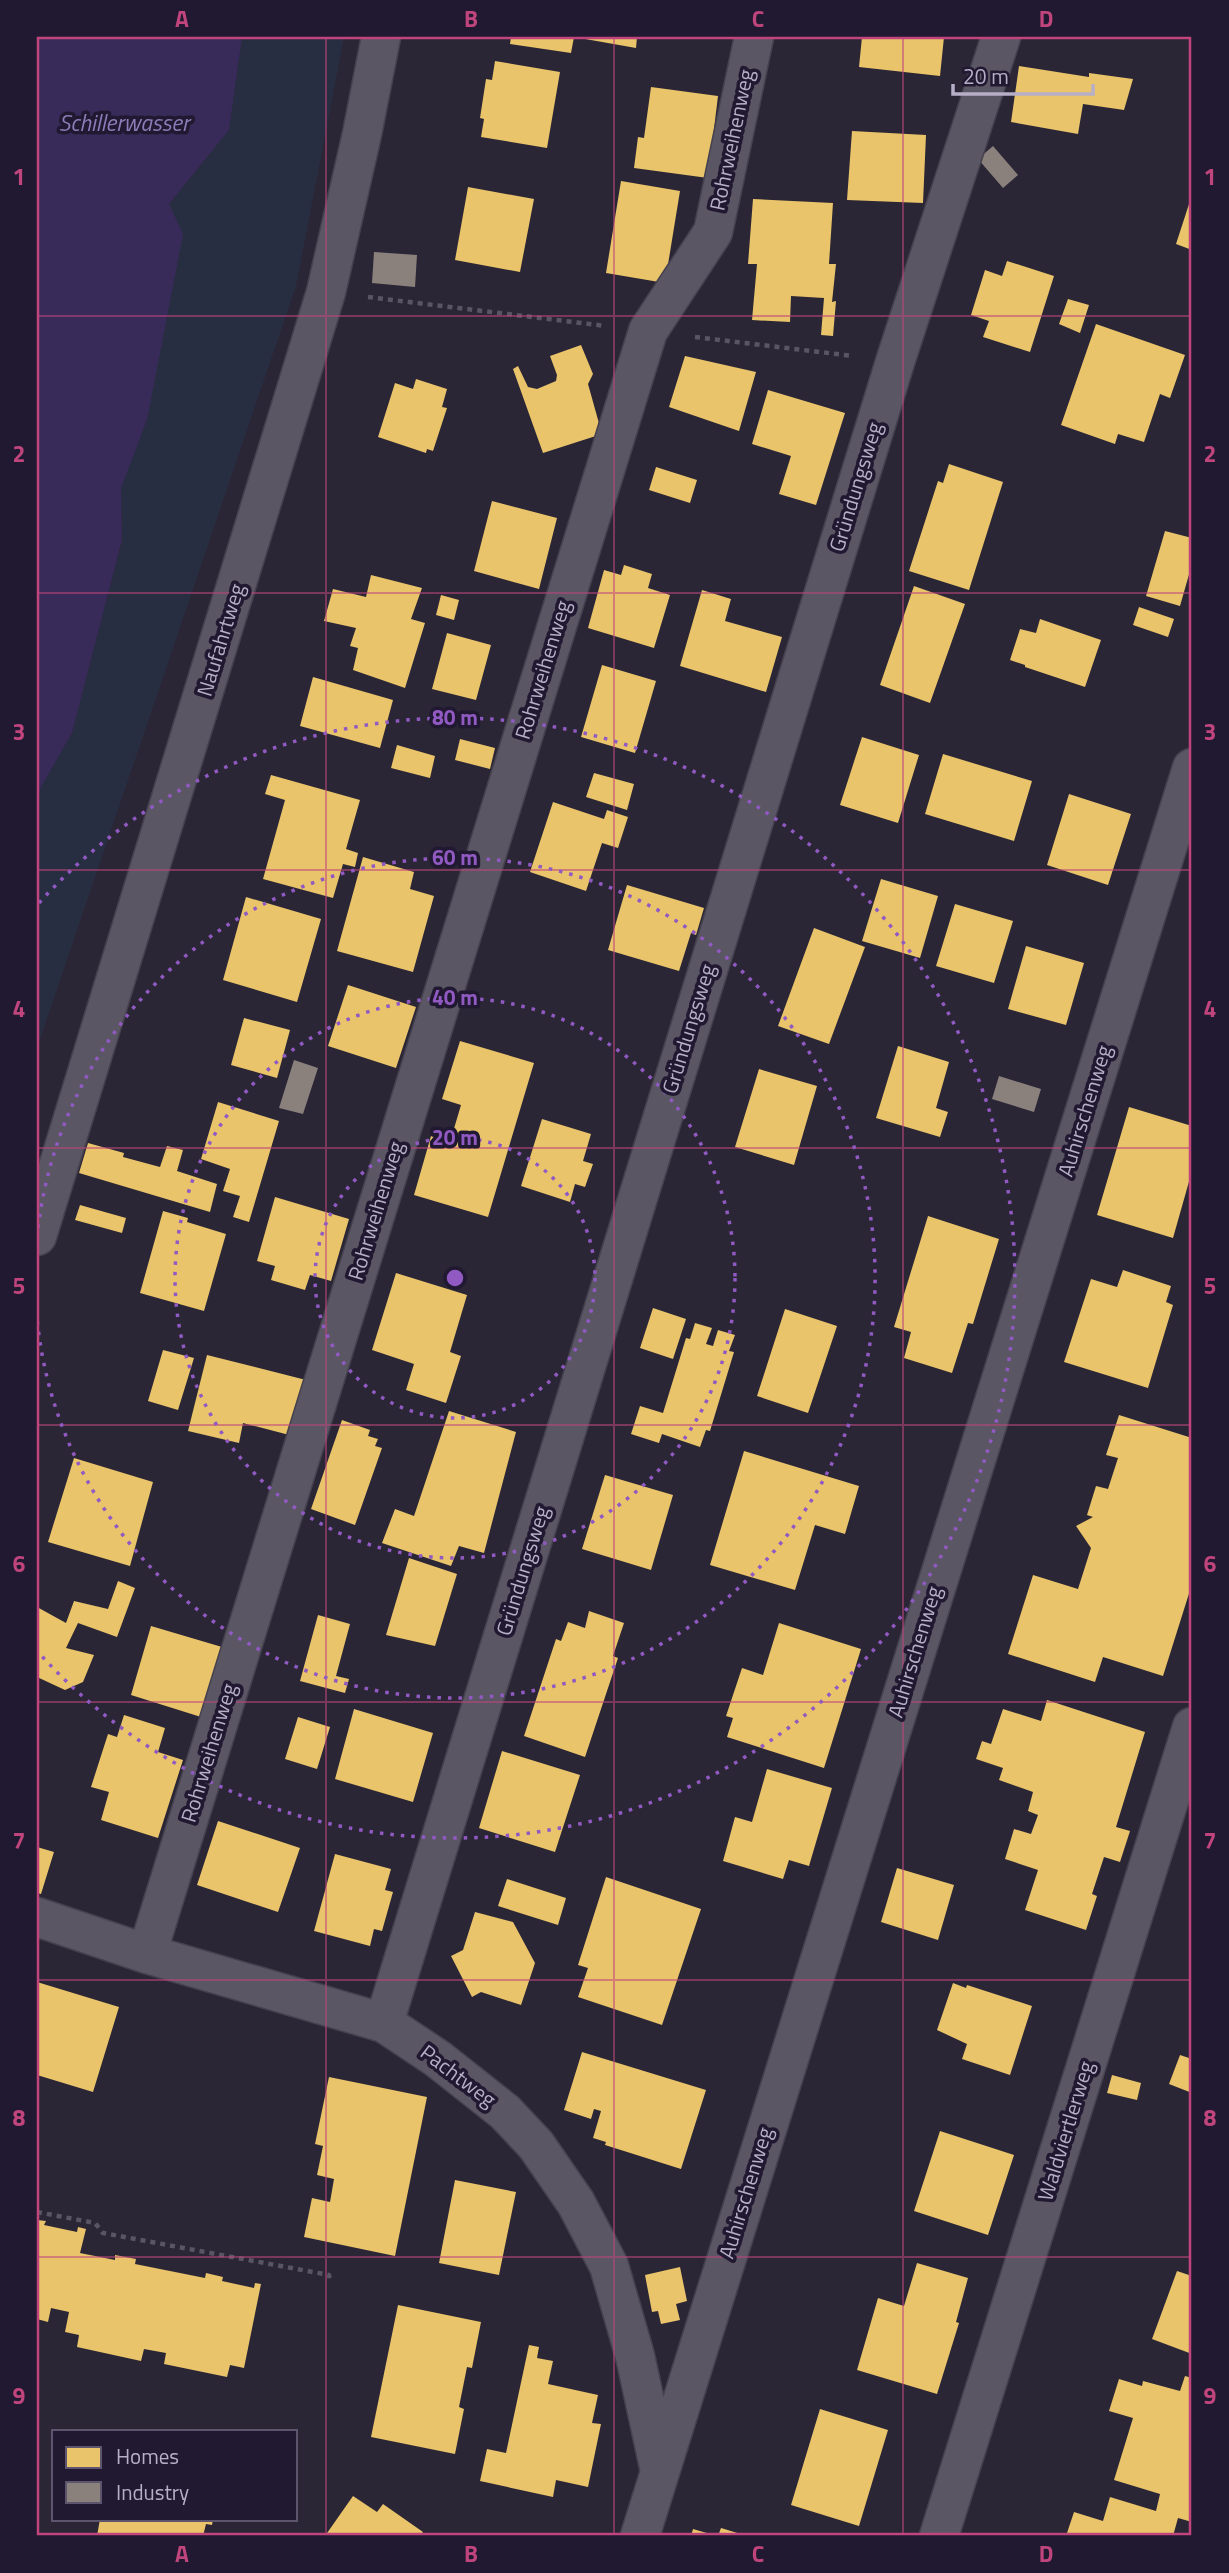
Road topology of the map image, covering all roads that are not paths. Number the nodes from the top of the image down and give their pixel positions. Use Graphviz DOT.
graph roads {
  1 [pos="381,37"];
  2 [pos="754,37"];
  3 [pos="1001,37"];
  4 [pos="1192,768"];
  5 [pos="37,1236"];
  6 [pos="1192,1727"];
  7 [pos="37,1917"];
  8 [pos="147,1954"];
  9 [pos="384,2023"];
  10 [pos="659,2469"];
  11 [pos="640,2536"];
  12 [pos="939,2536"];
  1 -- 5 [label="street, Naufahrtweg"];
  2 -- 8 [label="street, Rohrweihenweg"];
  3 -- 9 [label="street, Gründungsweg"];
  4 -- 10 [label="street, Auhirschenweg"];
  6 -- 12 [label="street, Waldviertlerweg"];
  7 -- 8 [label="street, Pachtweg"];
  8 -- 9 [label="street, Pachtweg"];
  9 -- 10 [label="street, Pachtweg"];
  10 -- 11 [label="street, Auhirschenweg"];
}
